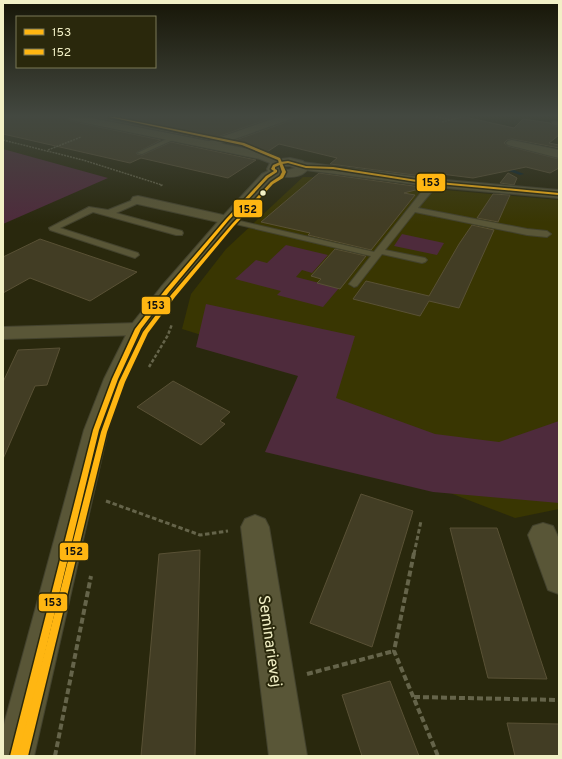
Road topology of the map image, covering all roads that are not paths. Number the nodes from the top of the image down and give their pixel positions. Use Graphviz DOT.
graph roads {
  1 [pos="143,152"];
  2 [pos="242,152"];
  3 [pos="140,154"];
  4 [pos="277,167"];
  5 [pos="298,170"];
  6 [pos="435,183"];
  7 [pos="559,194"];
  8 [pos="249,197"];
  9 [pos="138,200"];
  10 [pos="413,209"];
  11 [pos="109,213"];
  12 [pos="227,220"];
  13 [pos="179,233"];
  14 [pos="547,234"];
  15 [pos="378,253"];
  16 [pos="135,255"];
  17 [pos="422,260"];
  18 [pos="354,284"];
  19 [pos="138,329"];
  20 [pos="3,333"];
  21 [pos="255,527"];
  22 [pos="543,535"];
  23 [pos="559,580"];
  24 [pos="15,756"];
  25 [pos="288,756"];
  1 -- 3 [label="lane"];
  2 -- 4 [label="street"];
  4 -- 5 [label="street"];
  4 -- 8 [label="street"];
  5 -- 6 [label="street"];
  5 -- 8 [label="street"];
  6 -- 7 [label="street"];
  6 -- 10 [label="lane"];
  8 -- 12 [label="street"];
  9 -- 11 [label="lane"];
  9 -- 12 [label="street"];
  10 -- 14 [label="lane"];
  10 -- 15 [label="lane"];
  11 -- 13 [label="lane"];
  11 -- 16 [label="lane"];
  12 -- 15 [label="lane"];
  12 -- 19 [label="street"];
  15 -- 17 [label="lane"];
  15 -- 18 [label="lane"];
  19 -- 20 [label="street"];
  19 -- 24 [label="street"];
  21 -- 25 [label="street, Seminarievej"];
  22 -- 23 [label="street"];
}
